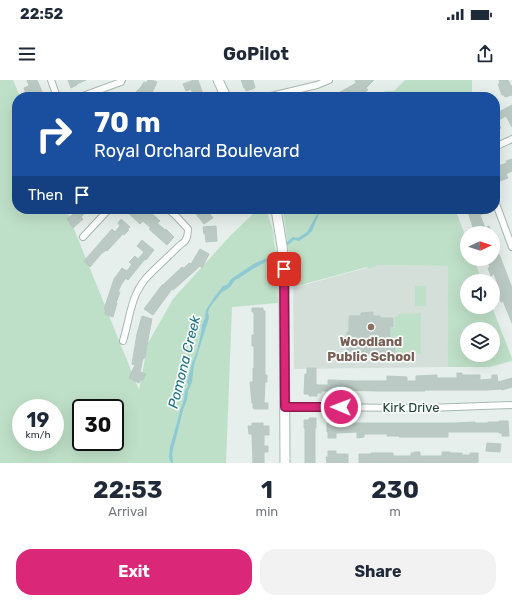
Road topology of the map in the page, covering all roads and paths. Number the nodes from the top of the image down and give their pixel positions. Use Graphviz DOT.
graph roads {
  1 [pos="51,80"];
  2 [pos="122,80"];
  3 [pos="218,80"];
  4 [pos="329,80"];
  5 [pos="55,92"];
  6 [pos="94,92"];
  7 [pos="224,92"];
  8 [pos="288,92"];
  9 [pos="512,139"];
  10 [pos="500,145"];
  11 [pos="104,214"];
  12 [pos="174,214"];
  13 [pos="277,214"];
  14 [pos="500,214"];
  15 [pos="83,236"];
  16 [pos="512,247"];
  17 [pos="123,341"];
  18 [pos="512,405"];
  19 [pos="285,407"];
  20 [pos="285,463"];
  1 -- 5 [label="street"];
  2 -- 6 [label="street"];
  3 -- 7 [label="street"];
  4 -- 8 [label="street"];
  9 -- 10 [label="street"];
  11 -- 15 [label="street"];
  12 -- 17 [label="street"];
  13 -- 19 [label="street"];
  14 -- 16 [label="street"];
  18 -- 19 [label="street, Kirk Drive"];
  19 -- 20 [label="street"];
}
